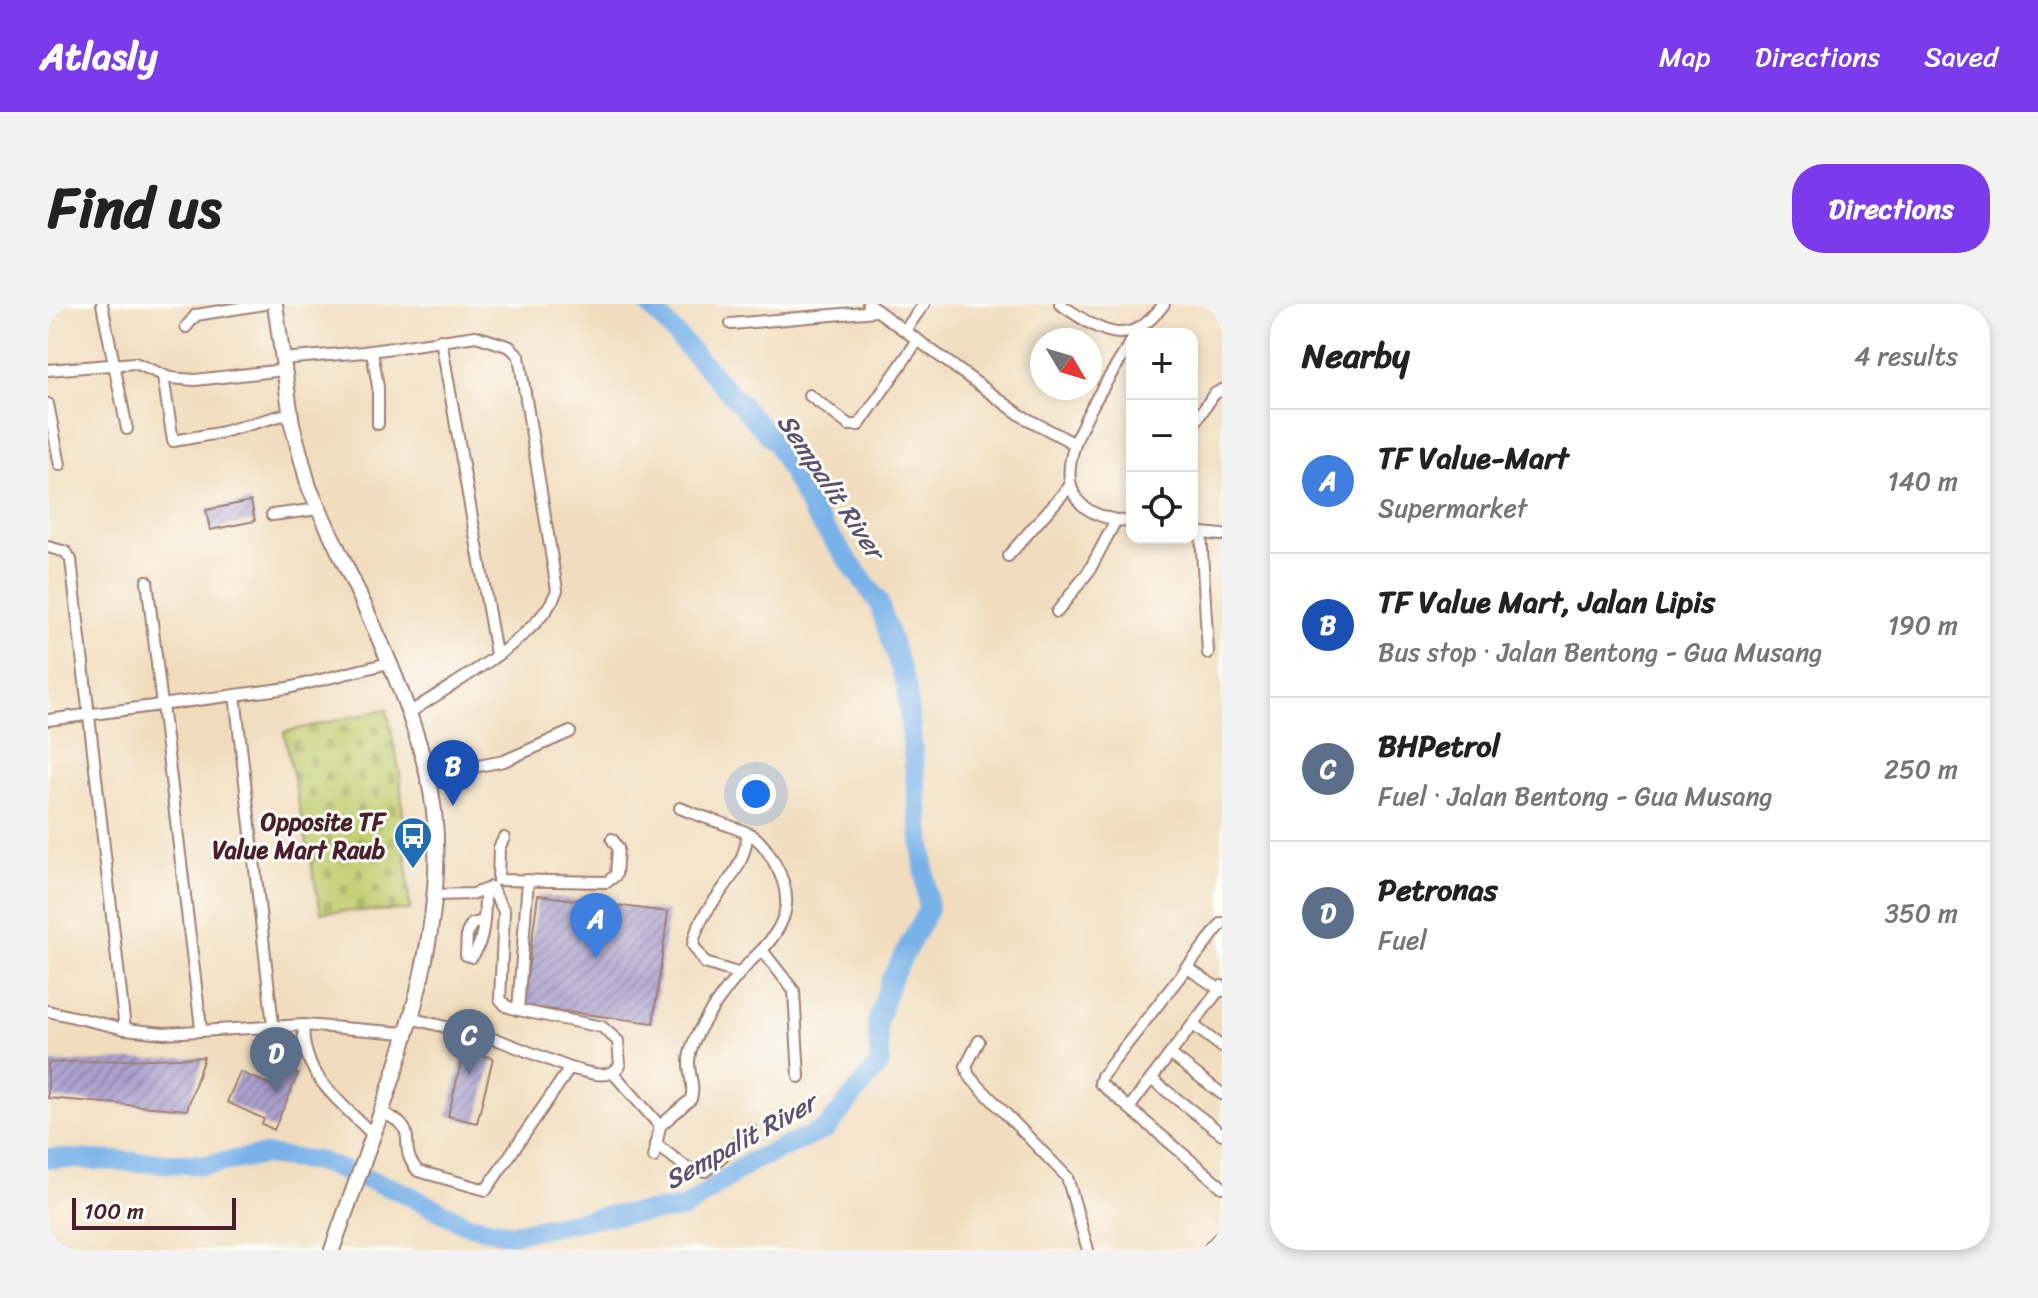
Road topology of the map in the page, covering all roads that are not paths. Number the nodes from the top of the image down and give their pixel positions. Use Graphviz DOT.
graph roads {
  1 [pos="102,304"];
  2 [pos="264,304"];
  3 [pos="275,304"];
  4 [pos="924,304"];
  5 [pos="1060,304"];
  6 [pos="1164,304"];
  7 [pos="872,308"];
  8 [pos="731,324"];
  9 [pos="186,327"];
  10 [pos="1142,328"];
  11 [pos="905,330"];
  12 [pos="1126,335"];
  13 [pos="441,340"];
  14 [pos="918,340"];
  15 [pos="1126,350"];
  16 [pos="372,351"];
  17 [pos="114,362"];
  18 [pos="283,364"];
  19 [pos="48,370"];
  20 [pos="163,376"];
  21 [pos="1222,390"];
  22 [pos="809,395"];
  23 [pos="48,404"];
  24 [pos="290,413"];
  25 [pos="1198,418"];
  26 [pos="378,424"];
  27 [pos="127,429"];
  28 [pos="1073,443"];
  29 [pos="60,465"];
  30 [pos="1070,486"];
  31 [pos="319,509"];
  32 [pos="272,515"];
  33 [pos="1116,520"];
  34 [pos="1126,521"];
  35 [pos="1198,533"];
  36 [pos="1222,535"];
  37 [pos="1198,544"];
  38 [pos="48,547"];
  39 [pos="1008,556"];
  40 [pos="147,581"];
  41 [pos="1057,612"];
  42 [pos="1208,653"];
  43 [pos="496,654"];
  44 [pos="389,663"];
  45 [pos="235,695"];
  46 [pos="160,705"];
  47 [pos="409,713"];
  48 [pos="88,715"];
  49 [pos="48,720"];
  50 [pos="570,732"];
  51 [pos="428,776"];
  52 [pos="680,808"];
  53 [pos="747,833"];
  54 [pos="504,838"];
  55 [pos="612,839"];
  56 [pos="528,880"];
  57 [pos="491,886"];
  58 [pos="433,895"];
  59 [pos="483,921"];
  60 [pos="1222,923"];
  61 [pos="762,950"];
  62 [pos="1186,967"];
  63 [pos="737,973"];
  64 [pos="1221,989"];
  65 [pos="518,1010"];
  66 [pos="48,1011"];
  67 [pos="410,1018"];
  68 [pos="273,1025"];
  69 [pos="304,1025"];
  70 [pos="1193,1025"];
  71 [pos="201,1028"];
  72 [pos="125,1029"];
  73 [pos="405,1033"];
  74 [pos="979,1041"];
  75 [pos="1222,1047"];
  76 [pos="1170,1054"];
  77 [pos="570,1068"];
  78 [pos="614,1074"];
  79 [pos="799,1077"];
  80 [pos="1151,1079"];
  81 [pos="1222,1094"];
  82 [pos="1129,1108"];
  83 [pos="379,1111"];
  84 [pos="660,1126"];
  85 [pos="751,1130"];
  86 [pos="372,1134"];
  87 [pos="1222,1134"];
  88 [pos="656,1144"];
  89 [pos="654,1157"];
  90 [pos="1222,1187"];
  91 [pos="1222,1234"];
  92 [pos="332,1250"];
  93 [pos="1088,1250"];
  94 [pos="1208,1250"];
  1 -- 17 [label="street"];
  2 -- 9 [label="street"];
  3 -- 18 [label="main road"];
  4 -- 11 [label="street"];
  5 -- 12 [label="street"];
  6 -- 10 [label="street"];
  7 -- 8 [label="street"];
  7 -- 11 [label="street"];
  11 -- 14 [label="street"];
  13 -- 16 [label="street"];
  13 -- 43 [label="street"];
  13 -- 43 [label="street"];
  14 -- 22 [label="street"];
  14 -- 28 [label="street"];
  15 -- 28 [label="street"];
  16 -- 18 [label="street"];
  16 -- 26 [label="street"];
  17 -- 19 [label="street"];
  17 -- 20 [label="street"];
  17 -- 27 [label="street"];
  18 -- 20 [label="street"];
  18 -- 24 [label="main road"];
  20 -- 24 [label="street"];
  21 -- 25 [label="street"];
  23 -- 29 [label="street"];
  24 -- 31 [label="main road"];
  28 -- 30 [label="street"];
  30 -- 33 [label="street"];
  30 -- 39 [label="street"];
  31 -- 32 [label="street"];
  31 -- 44 [label="main road"];
  33 -- 34 [label="street"];
  33 -- 41 [label="street"];
  35 -- 36 [label="street"];
  37 -- 42 [label="street"];
  38 -- 48 [label="street"];
  40 -- 46 [label="street"];
  43 -- 47 [label="street"];
  44 -- 45 [label="street"];
  44 -- 47 [label="main road"];
  45 -- 46 [label="street"];
  45 -- 68 [label="street"];
  46 -- 48 [label="street"];
  46 -- 71 [label="street"];
  47 -- 51 [label="main road"];
  48 -- 49 [label="street"];
  48 -- 72 [label="street"];
  50 -- 51 [label="street"];
  51 -- 58 [label="main road"];
  52 -- 53 [label="street"];
  53 -- 61 [label="street"];
  53 -- 63 [label="street"];
  54 -- 57 [label="street"];
  55 -- 56 [label="street"];
  56 -- 57 [label="street"];
  56 -- 65 [label="street"];
  57 -- 58 [label="street"];
  57 -- 59 [label="street"];
  57 -- 65 [label="street"];
  58 -- 67 [label="main road"];
  60 -- 62 [label="street"];
  61 -- 63 [label="street"];
  61 -- 79 [label="street"];
  62 -- 64 [label="street"];
  62 -- 82 [label="street"];
  63 -- 84 [label="street"];
  64 -- 70 [label="street"];
  65 -- 78 [label="street"];
  66 -- 72 [label="street"];
  67 -- 73 [label="main road"];
  67 -- 77 [label="street"];
  68 -- 69 [label="street"];
  68 -- 71 [label="street"];
  69 -- 73 [label="street"];
  69 -- 86 [label="street"];
  70 -- 75 [label="street"];
  70 -- 76 [label="street"];
  71 -- 72 [label="street"];
  73 -- 83 [label="main road"];
  74 -- 93 [label="street"];
  76 -- 80 [label="street"];
  76 -- 81 [label="street"];
  77 -- 78 [label="street"];
  77 -- 83 [label="street"];
  78 -- 84 [label="street"];
  80 -- 82 [label="street"];
  80 -- 87 [label="street"];
  82 -- 90 [label="street"];
  83 -- 86 [label="main road"];
  84 -- 88 [label="street"];
  85 -- 88 [label="street"];
  86 -- 92 [label="main road"];
  88 -- 89 [label="street"];
  91 -- 94 [label="street"];
}
